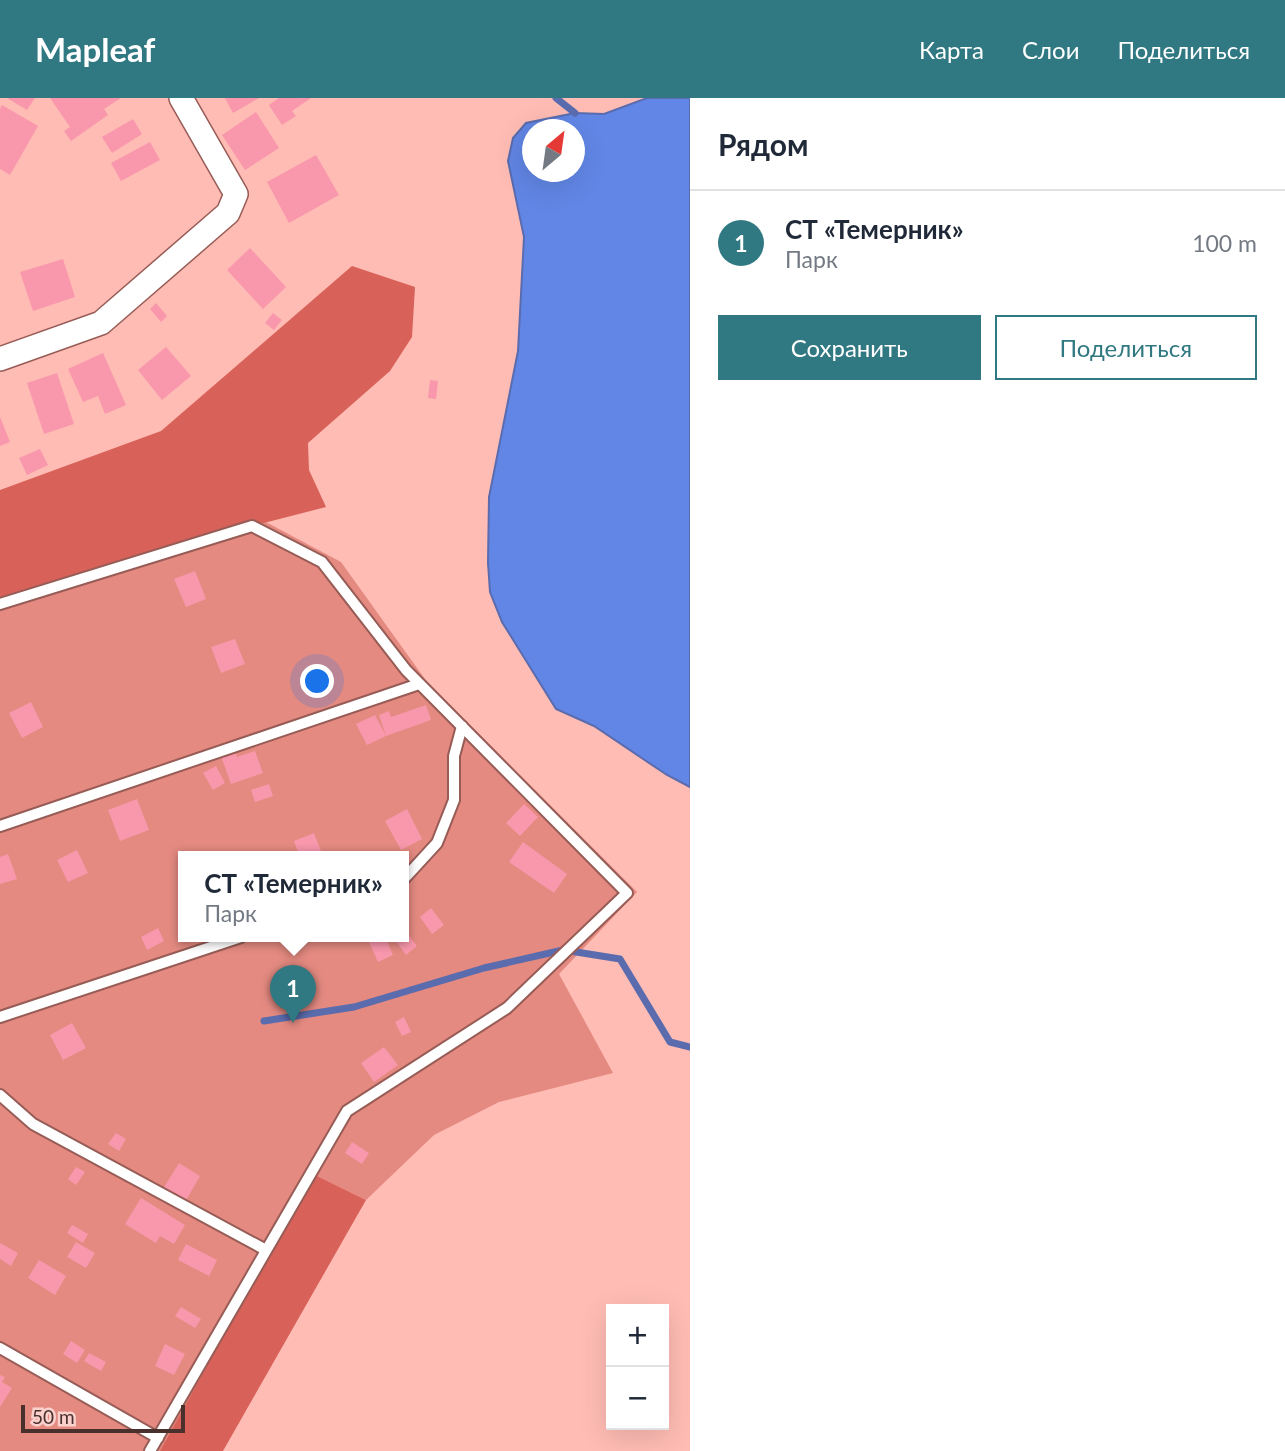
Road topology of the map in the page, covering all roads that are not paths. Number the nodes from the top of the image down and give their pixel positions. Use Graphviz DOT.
graph roads {
  1 [pos="181,98"];
  2 [pos="0,359"];
  3 [pos="0,604"];
  4 [pos="419,684"];
  5 [pos="462,726"];
  6 [pos="0,826"];
  7 [pos="409,873"];
  8 [pos="226,942"];
  9 [pos="0,1017"];
  10 [pos="0,1095"];
  11 [pos="266,1250"];
  12 [pos="0,1348"];
  13 [pos="158,1438"];
  14 [pos="150,1451"];
  1 -- 2 [label="street"];
  3 -- 4 [label="lane"];
  4 -- 5 [label="lane"];
  4 -- 6 [label="lane"];
  5 -- 7 [label="lane"];
  5 -- 11 [label="lane"];
  8 -- 9 [label="lane"];
  10 -- 11 [label="lane"];
  11 -- 13 [label="lane"];
  12 -- 13 [label="lane"];
  13 -- 14 [label="lane"];
}
